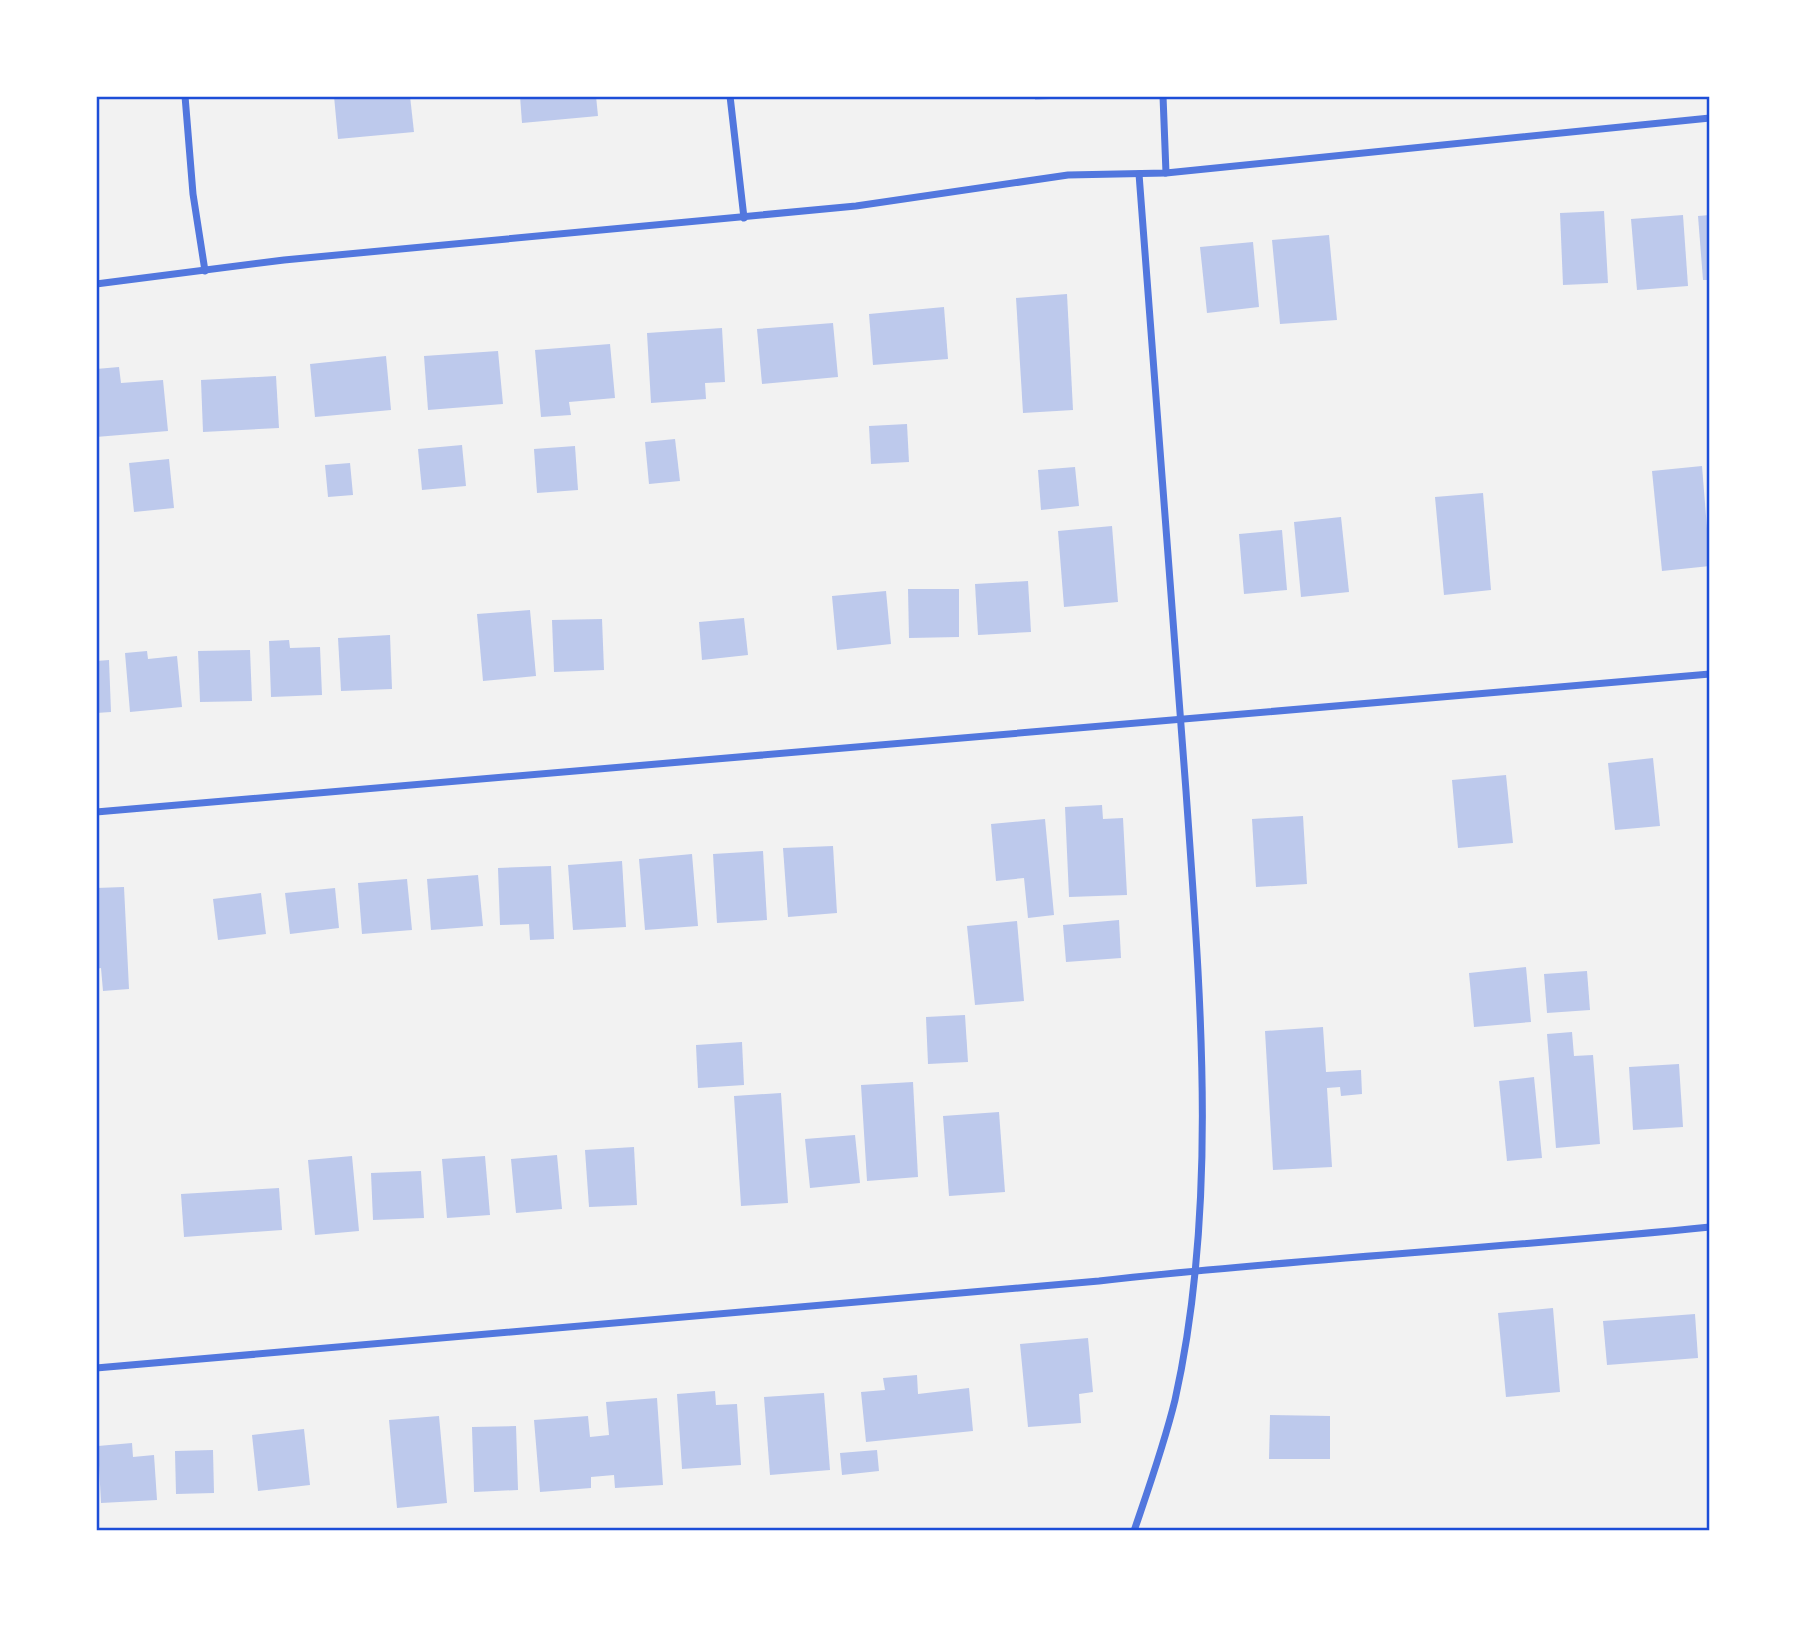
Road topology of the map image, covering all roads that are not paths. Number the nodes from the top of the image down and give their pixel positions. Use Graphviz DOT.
graph roads {
  1 [pos="185,96"];
  2 [pos="730,96"];
  3 [pos="1163,96"];
  4 [pos="1710,118"];
  5 [pos="1166,173"];
  6 [pos="1139,174"];
  7 [pos="744,218"];
  8 [pos="205,271"];
  9 [pos="96,284"];
  10 [pos="1710,674"];
  11 [pos="1181,719"];
  12 [pos="96,812"];
  13 [pos="1710,1227"];
  14 [pos="1193,1270"];
  15 [pos="96,1368"];
  16 [pos="1134,1531"];
  1 -- 8 [label="street"];
  2 -- 7 [label="street"];
  3 -- 5 [label="street"];
  4 -- 5 [label="street"];
  5 -- 6 [label="street"];
  6 -- 7 [label="street"];
  6 -- 11 [label="street"];
  7 -- 8 [label="street"];
  8 -- 9 [label="street"];
  10 -- 11 [label="street"];
  11 -- 12 [label="street"];
  11 -- 14 [label="street"];
  13 -- 14 [label="street"];
  14 -- 15 [label="street"];
  14 -- 16 [label="street"];
}
